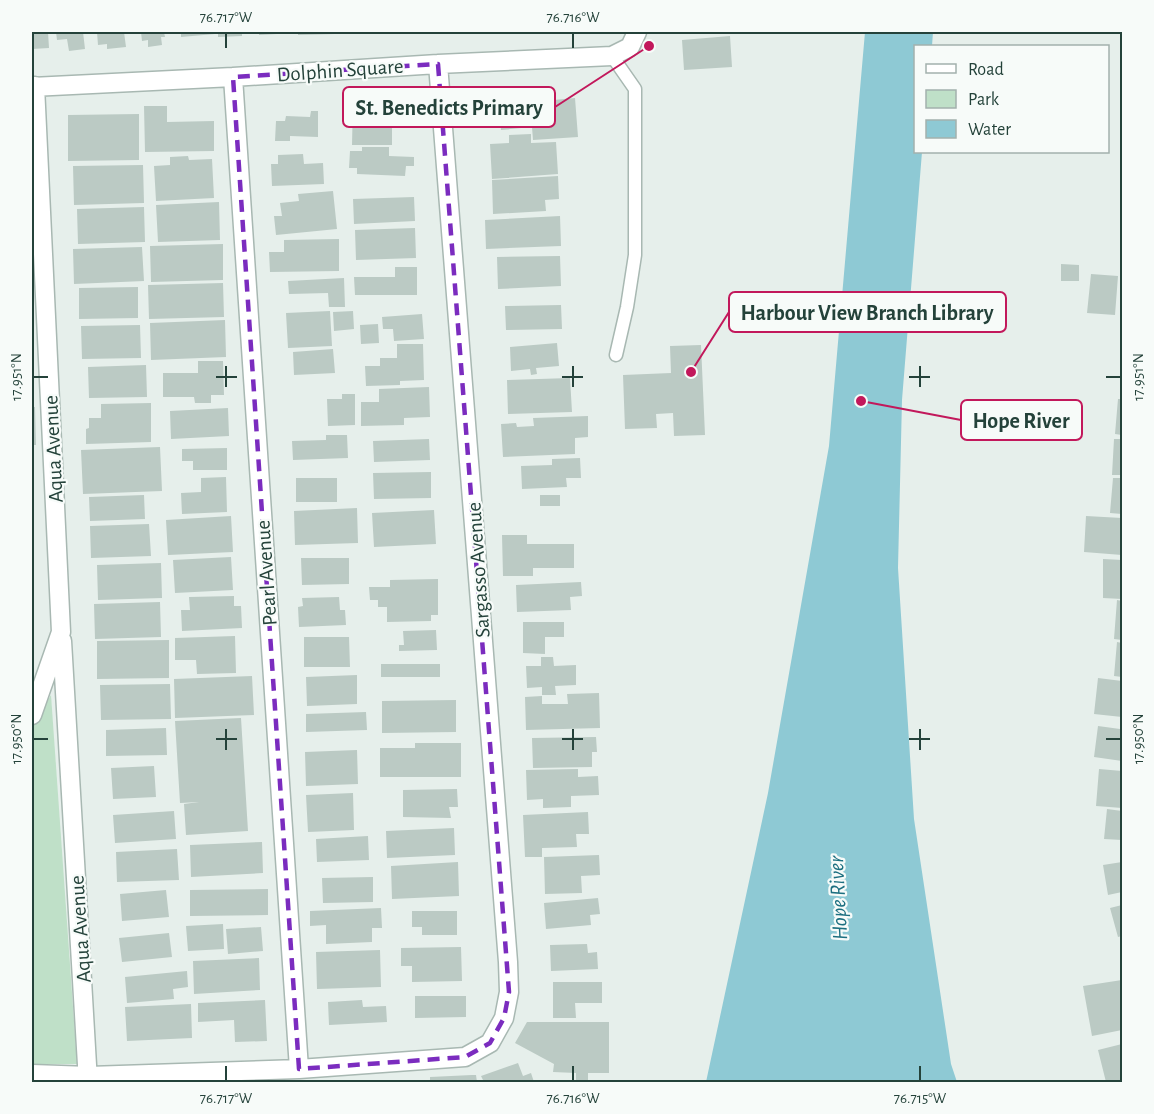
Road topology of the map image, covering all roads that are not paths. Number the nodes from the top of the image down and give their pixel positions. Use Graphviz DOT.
graph roads {
  1 [pos="637,32"];
  2 [pos="612,56"];
  3 [pos="438,64"];
  4 [pos="233,77"];
  5 [pos="33,87"];
  6 [pos="616,355"];
  7 [pos="61,632"];
  8 [pos="32,715"];
  9 [pos="298,1069"];
  10 [pos="32,1074"];
  11 [pos="88,1079"];
  1 -- 2 [label="street"];
  2 -- 3 [label="street, Dolphin Square"];
  2 -- 6 [label="lane"];
  3 -- 4 [label="street, Dolphin Square"];
  3 -- 9 [label="street, Sargasso Avenue"];
  4 -- 5 [label="street, Dolphin Square"];
  4 -- 9 [label="street, Pearl Avenue"];
  5 -- 7 [label="street, Aqua Avenue"];
  7 -- 8 [label="street, Aqua Avenue"];
  7 -- 11 [label="street, Aqua Avenue"];
  9 -- 11 [label="street"];
  10 -- 11 [label="street"];
}
